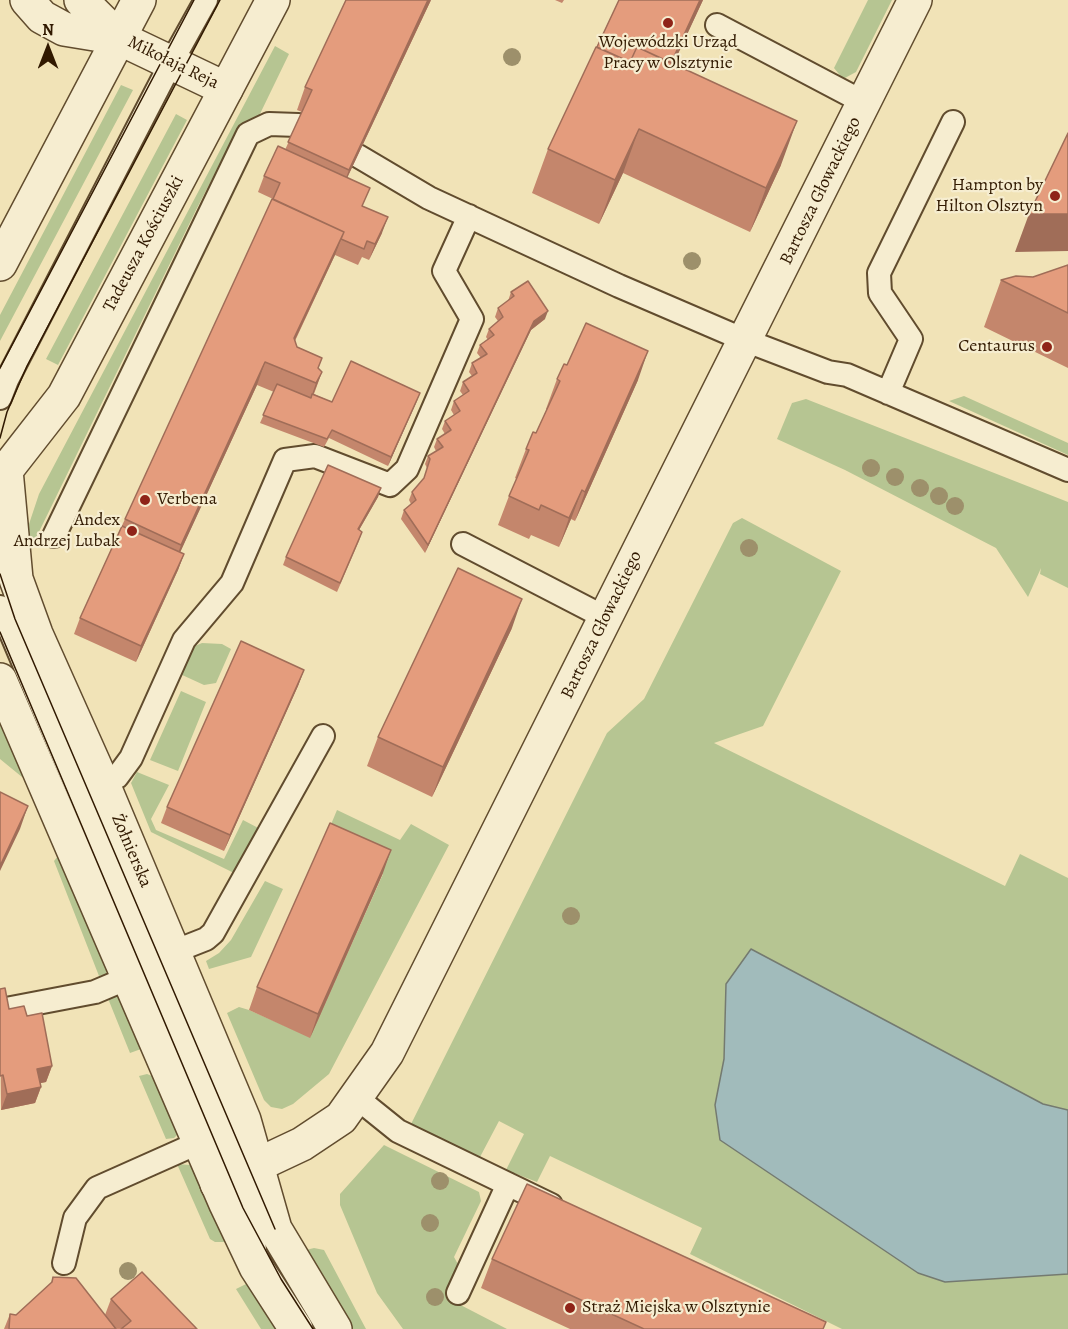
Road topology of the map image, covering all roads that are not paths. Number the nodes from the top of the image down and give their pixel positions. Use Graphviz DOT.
graph roads {
  1 [pos="27,0"];
  2 [pos="81,0"];
  3 [pos="139,0"];
  4 [pos="206,0"];
  5 [pos="273,0"];
  6 [pos="915,0"];
  7 [pos="717,25"];
  8 [pos="119,38"];
  9 [pos="171,63"];
  10 [pos="226,89"];
  11 [pos="865,103"];
  12 [pos="953,122"];
  13 [pos="298,125"];
  14 [pos="358,156"];
  15 [pos="469,216"];
  16 [pos="0,264"];
  17 [pos="747,341"];
  18 [pos="2,387"];
  19 [pos="888,393"];
  20 [pos="1068,470"];
  21 [pos="3,474"];
  22 [pos="54,536"];
  23 [pos="464,544"];
  24 [pos="0,607"];
  25 [pos="606,618"];
  26 [pos="0,680"];
  27 [pos="323,736"];
  28 [pos="103,784"];
  29 [pos="173,952"];
  30 [pos="128,978"];
  31 [pos="6,1009"];
  32 [pos="357,1098"];
  33 [pos="198,1143"];
  34 [pos="241,1181"];
  35 [pos="508,1184"];
  36 [pos="573,1215"];
  37 [pos="64,1263"];
  38 [pos="458,1293"];
  39 [pos="296,1329"];
  40 [pos="334,1329"];
  1 -- 8 [label="street, Mikołaja Reja"];
  2 -- 8 [label="street, Mikołaja Reja"];
  3 -- 8 [label="street"];
  4 -- 9 [label="lane"];
  5 -- 10 [label="street, Tadeusza Kościuszki"];
  6 -- 11 [label="street, Bartosza Głowackiego"];
  7 -- 11 [label="lane"];
  8 -- 9 [label="street, Mikołaja Reja"];
  8 -- 16 [label="street"];
  9 -- 10 [label="street, Mikołaja Reja"];
  9 -- 18 [label="lane"];
  10 -- 21 [label="street, Tadeusza Kościuszki"];
  11 -- 17 [label="street, Bartosza Głowackiego"];
  12 -- 19 [label="lane"];
  13 -- 22 [label="lane"];
  14 -- 15 [label="lane"];
  15 -- 17 [label="lane"];
  15 -- 28 [label="lane"];
  17 -- 19 [label="lane"];
  17 -- 25 [label="street, Bartosza Głowackiego"];
  19 -- 20 [label="lane"];
  21 -- 28 [label="street, Żołnierska"];
  23 -- 25 [label="lane"];
  24 -- 34 [label="lane"];
  25 -- 32 [label="street, Bartosza Głowackiego"];
  26 -- 30 [label="street, Żołnierska"];
  27 -- 29 [label="lane"];
  28 -- 29 [label="street, Żołnierska"];
  29 -- 34 [label="street, Żołnierska"];
  30 -- 31 [label="lane"];
  30 -- 33 [label="street, Żołnierska"];
  32 -- 34 [label="street, Bartosza Głowackiego"];
  32 -- 35 [label="lane"];
  33 -- 34 [label="street, Żołnierska"];
  33 -- 37 [label="lane"];
  34 -- 39 [label="street, Żołnierska"];
  34 -- 40 [label="street, Żołnierska"];
  35 -- 36 [label="lane"];
  35 -- 38 [label="lane"];
}
